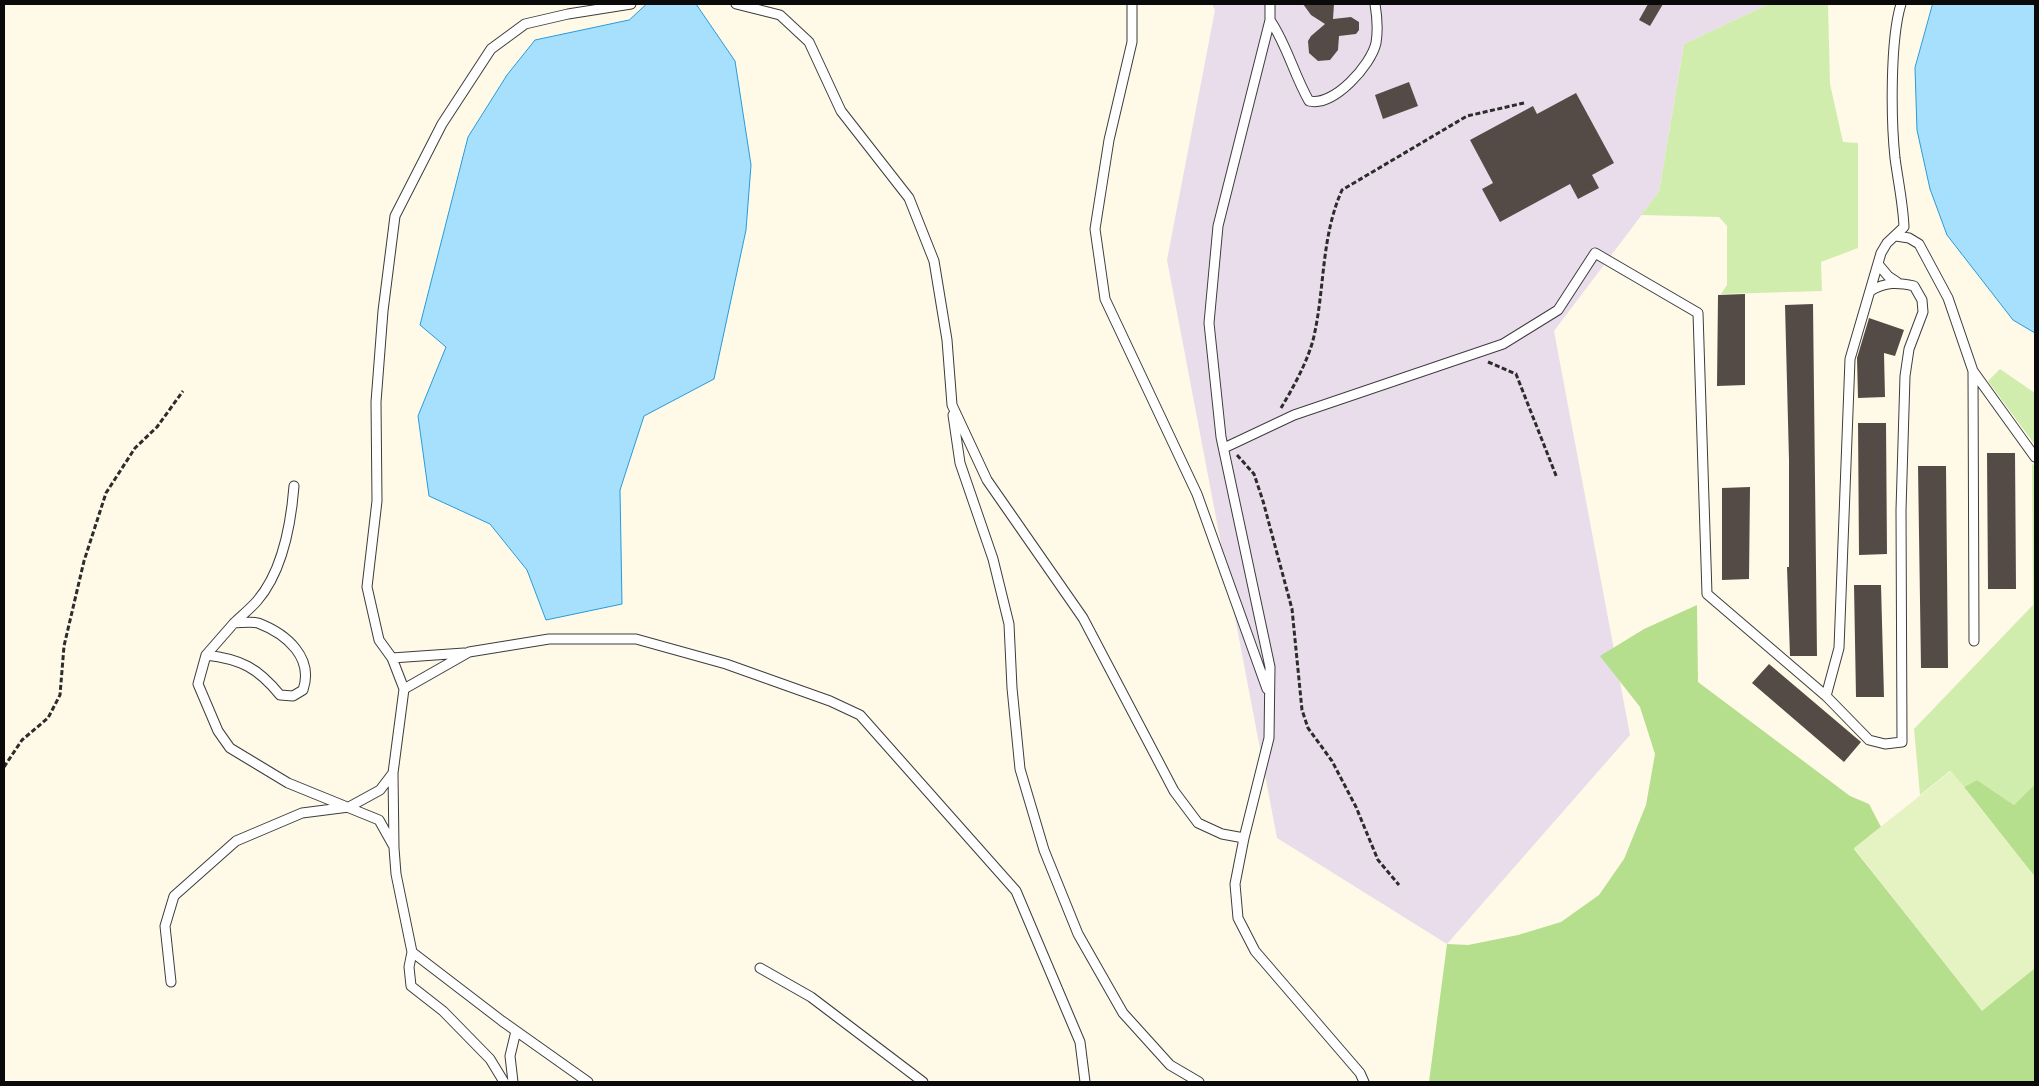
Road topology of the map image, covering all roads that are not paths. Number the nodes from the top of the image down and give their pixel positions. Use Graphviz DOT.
graph roads {
  1 [pos="631,4"];
  2 [pos="736,4"];
  3 [pos="1132,4"];
  4 [pos="1270,4"];
  5 [pos="1375,4"];
  6 [pos="1901,4"];
  7 [pos="1270,20"];
  8 [pos="1904,227"];
  9 [pos="1896,236"];
  10 [pos="1909,238"];
  11 [pos="1878,264"];
  12 [pos="1897,282"];
  13 [pos="1870,291"];
  14 [pos="1973,371"];
  15 [pos="952,405"];
  16 [pos="1224,448"];
  17 [pos="2035,457"];
  18 [pos="294,486"];
  19 [pos="234,623"];
  20 [pos="1974,641"];
  21 [pos="469,652"];
  22 [pos="206,655"];
  23 [pos="392,658"];
  24 [pos="404,689"];
  25 [pos="1270,696"];
  26 [pos="1826,696"];
  27 [pos="393,773"];
  28 [pos="349,807"];
  29 [pos="1244,838"];
  30 [pos="394,848"];
  31 [pos="412,952"];
  32 [pos="760,968"];
  33 [pos="172,982"];
  34 [pos="516,1031"];
  35 [pos="504,1082"];
  36 [pos="513,1082"];
  37 [pos="588,1082"];
  38 [pos="923,1082"];
  39 [pos="1085,1082"];
  40 [pos="1199,1082"];
  41 [pos="1364,1082"];
  1 -- 23 [label="lane"];
  2 -- 15 [label="lane"];
  3 -- 25 [label="lane"];
  4 -- 7 [label="lane"];
  5 -- 7 [label="lane"];
  6 -- 8 [label="lane"];
  7 -- 16 [label="lane"];
  8 -- 9 [label="lane"];
  8 -- 10 [label="lane"];
  9 -- 10 [label="lane"];
  9 -- 11 [label="lane"];
  10 -- 14 [label="lane"];
  11 -- 12 [label="lane"];
  11 -- 13 [label="lane"];
  12 -- 13 [label="lane"];
  12 -- 26 [label="lane"];
  13 -- 26 [label="lane"];
  14 -- 17 [label="lane"];
  14 -- 20 [label="lane"];
  15 -- 29 [label="lane"];
  15 -- 40 [label="lane"];
  16 -- 25 [label="lane"];
  16 -- 26 [label="lane"];
  18 -- 19 [label="lane"];
  19 -- 22 [label="lane"];
  19 -- 22 [label="lane"];
  21 -- 23 [label="lane"];
  21 -- 24 [label="lane"];
  21 -- 39 [label="lane"];
  22 -- 28 [label="lane"];
  23 -- 24 [label="lane"];
  24 -- 27 [label="lane"];
  25 -- 29 [label="lane"];
  27 -- 28 [label="lane"];
  27 -- 30 [label="lane"];
  28 -- 30 [label="lane"];
  28 -- 33 [label="lane"];
  29 -- 41 [label="lane"];
  30 -- 31 [label="lane"];
  31 -- 34 [label="lane"];
  31 -- 35 [label="lane"];
  32 -- 38 [label="lane"];
  34 -- 36 [label="lane"];
  34 -- 37 [label="lane"];
}
